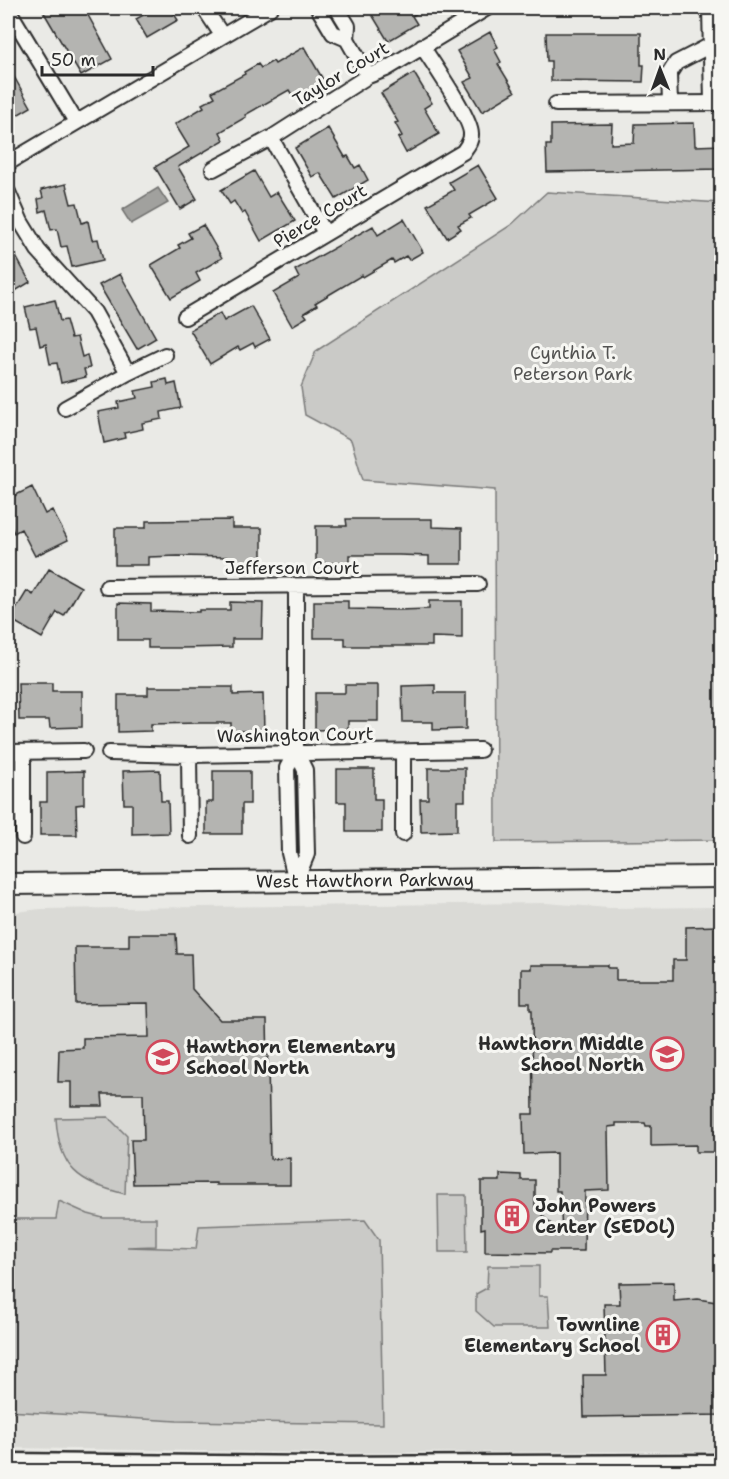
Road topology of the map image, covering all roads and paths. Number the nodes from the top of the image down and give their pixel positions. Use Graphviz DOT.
graph roads {
  1 [pos="204,8"];
  2 [pos="270,8"];
  3 [pos="318,8"];
  4 [pos="337,8"];
  5 [pos="487,8"];
  6 [pos="710,8"];
  7 [pos="8,9"];
  8 [pos="222,35"];
  9 [pos="347,39"];
  10 [pos="711,45"];
  11 [pos="422,46"];
  12 [pos="368,76"];
  13 [pos="670,103"];
  14 [pos="717,103"];
  15 [pos="556,104"];
  16 [pos="76,122"];
  17 [pos="271,138"];
  18 [pos="8,163"];
  19 [pos="213,170"];
  20 [pos="8,192"];
  21 [pos="325,233"];
  22 [pos="186,317"];
  23 [pos="165,355"];
  24 [pos="128,372"];
  25 [pos="65,408"];
  26 [pos="477,584"];
  27 [pos="296,586"];
  28 [pos="107,587"];
  29 [pos="480,750"];
  30 [pos="84,751"];
  31 [pos="8,752"];
  32 [pos="23,752"];
  33 [pos="296,752"];
  34 [pos="403,752"];
  35 [pos="109,753"];
  36 [pos="189,754"];
  37 [pos="403,834"];
  38 [pos="190,836"];
  39 [pos="23,837"];
  40 [pos="722,877"];
  41 [pos="296,881"];
  42 [pos="8,884"];
  43 [pos="8,1466"];
  44 [pos="722,1466"];
  45 [pos="389,1469"];
  1 -- 8 [label="street"];
  2 -- 8 [label="street"];
  3 -- 9 [label="street"];
  4 -- 9 [label="street"];
  5 -- 11 [label="street, Taylor Court"];
  6 -- 10 [label="street"];
  7 -- 16 [label="street"];
  8 -- 16 [label="street"];
  9 -- 12 [label="street"];
  10 -- 13 [label="street"];
  10 -- 14 [label="street"];
  11 -- 12 [label="street, Taylor Court"];
  11 -- 21 [label="street, Pierce Court"];
  12 -- 17 [label="street, Taylor Court"];
  13 -- 14 [label="street"];
  13 -- 15 [label="street"];
  16 -- 18 [label="street"];
  17 -- 19 [label="street, Taylor Court"];
  17 -- 21 [label="street"];
  20 -- 24 [label="street"];
  21 -- 22 [label="street, Pierce Court"];
  23 -- 24 [label="street"];
  24 -- 25 [label="street"];
  26 -- 27 [label="street, Jefferson Court"];
  27 -- 28 [label="street, Jefferson Court"];
  27 -- 33 [label="street"];
  29 -- 34 [label="street, Washington Court"];
  30 -- 32 [label="street"];
  31 -- 32 [label="street"];
  32 -- 39 [label="street"];
  33 -- 34 [label="street, Washington Court"];
  33 -- 36 [label="street, Washington Court"];
  33 -- 41 [label="street"];
  34 -- 37 [label="street"];
  35 -- 36 [label="street, Washington Court"];
  36 -- 38 [label="street"];
  40 -- 41 [label="street, West Hawthorn Parkway"];
  41 -- 42 [label="street, West Hawthorn Parkway"];
  43 -- 45 [label="main road"];
  44 -- 45 [label="main road"];
}
